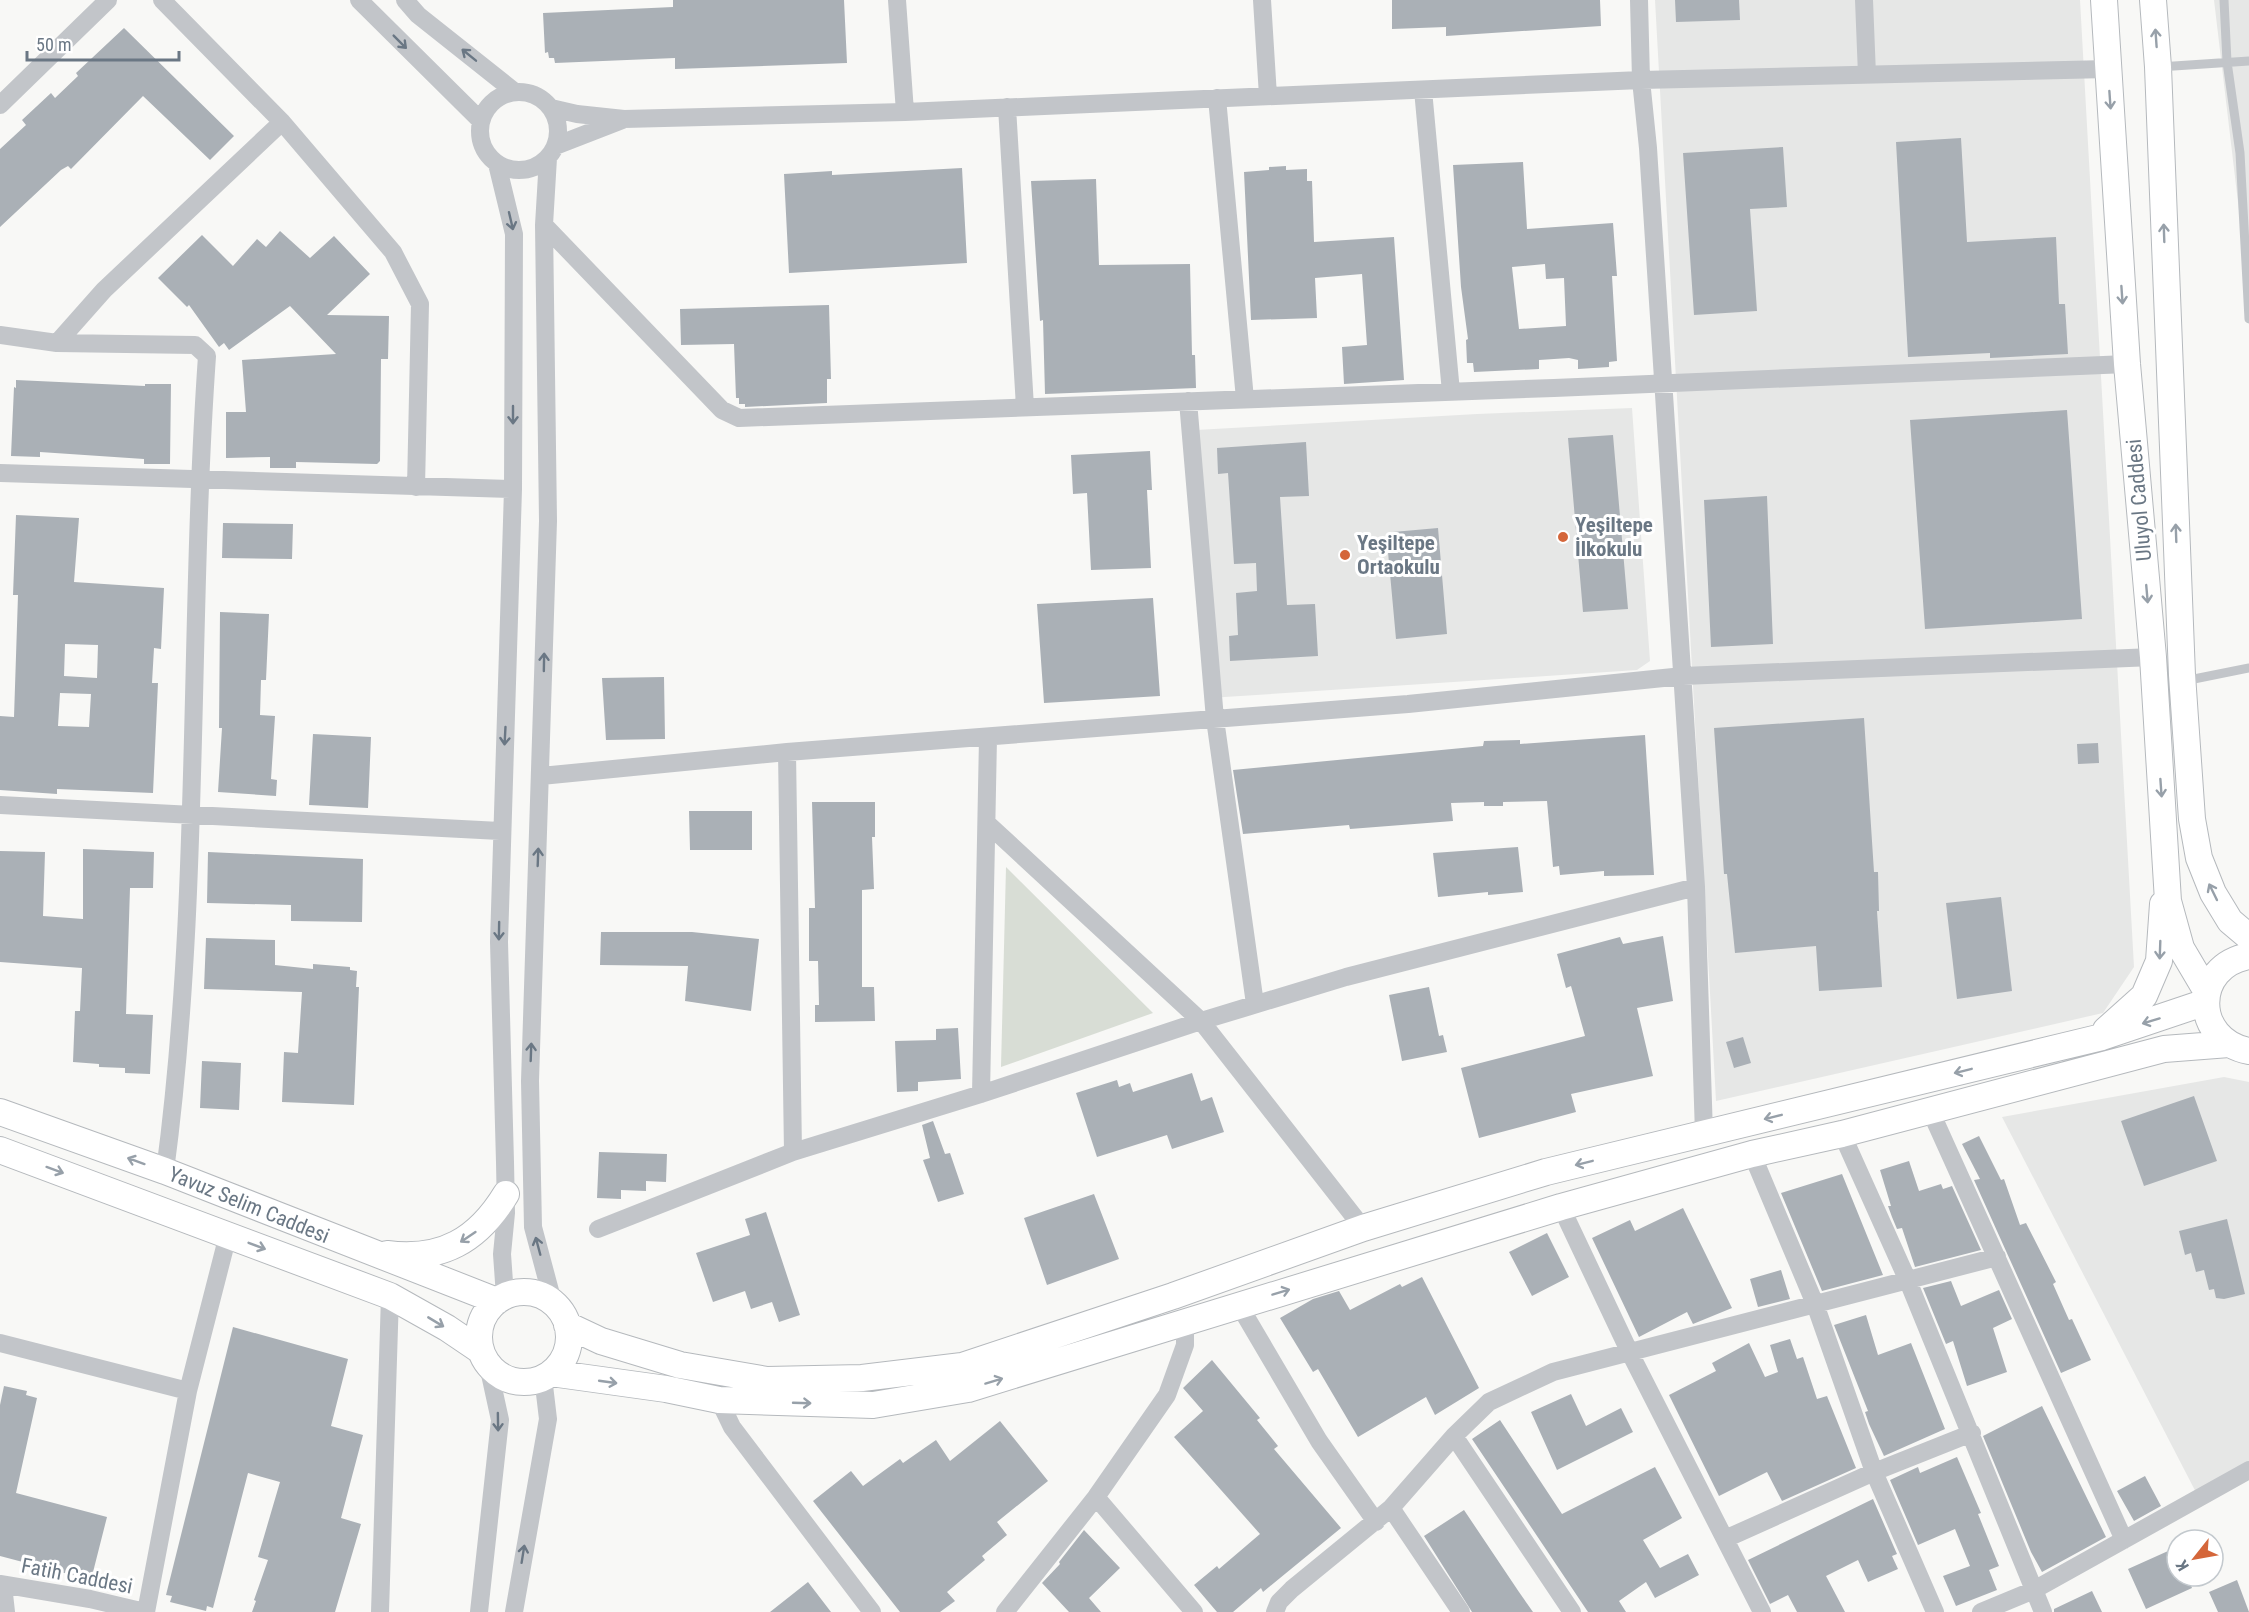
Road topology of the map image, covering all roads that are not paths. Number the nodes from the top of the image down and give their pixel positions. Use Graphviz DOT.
graph roads {
  1 [pos="108,0"];
  2 [pos="162,0"];
  3 [pos="359,0"];
  4 [pos="405,0"];
  5 [pos="897,0"];
  6 [pos="1262,0"];
  7 [pos="1639,0"];
  8 [pos="1864,0"];
  9 [pos="2104,0"];
  10 [pos="2153,0"];
  11 [pos="2224,0"];
  12 [pos="419,7"];
  13 [pos="2249,61"];
  14 [pos="2228,62"];
  15 [pos="2158,68"];
  16 [pos="2108,69"];
  17 [pos="1867,75"];
  18 [pos="1641,80"];
  19 [pos="1423,90"];
  20 [pos="515,92"];
  21 [pos="1268,96"];
  22 [pos="1216,98"];
  23 [pos="0,105"];
  24 [pos="1007,107"];
  25 [pos="551,108"];
  26 [pos="905,112"];
  27 [pos="624,119"];
  28 [pos="481,121"];
  29 [pos="282,122"];
  30 [pos="552,152"];
  31 [pos="497,164"];
  32 [pos="544,225"];
  33 [pos="2249,319"];
  34 [pos="0,335"];
  35 [pos="57,343"];
  36 [pos="2127,364"];
  37 [pos="1664,383"];
  38 [pos="1451,392"];
  39 [pos="1245,399"];
  40 [pos="1188,401"];
  41 [pos="1025,407"];
  42 [pos="0,473"];
  43 [pos="198,479"];
  44 [pos="416,487"];
  45 [pos="513,489"];
  46 [pos="2153,657"];
  47 [pos="2249,668"];
  48 [pos="1683,676"];
  49 [pos="2182,681"];
  50 [pos="1215,719"];
  51 [pos="988,738"];
  52 [pos="787,752"];
  53 [pos="541,776"];
  54 [pos="0,805"];
  55 [pos="191,814"];
  56 [pos="988,825"];
  57 [pos="500,831"];
  58 [pos="2166,871"];
  59 [pos="1696,887"];
  60 [pos="2249,937"];
  61 [pos="2249,956"];
  62 [pos="2206,997"];
  63 [pos="1255,1004"];
  64 [pos="1200,1021"];
  65 [pos="2083,1041"];
  66 [pos="2242,1049"];
  67 [pos="981,1094"];
  68 [pos="1930,1110"];
  69 [pos="0,1112"];
  70 [pos="1704,1134"];
  71 [pos="1842,1134"];
  72 [pos="0,1150"];
  73 [pos="793,1152"];
  74 [pos="1752,1154"];
  75 [pos="165,1171"];
  76 [pos="506,1194"];
  77 [pos="1561,1207"];
  78 [pos="1363,1228"];
  79 [pos="598,1229"];
  80 [pos="228,1235"];
  81 [pos="366,1251"];
  82 [pos="1997,1257"];
  83 [pos="1908,1281"];
  84 [pos="390,1296"];
  85 [pos="501,1299"];
  86 [pos="553,1302"];
  87 [pos="1815,1304"];
  88 [pos="1239,1305"];
  89 [pos="1185,1323"];
  90 [pos="567,1325"];
  91 [pos="0,1343"];
  92 [pos="1629,1351"];
  93 [pos="485,1358"];
  94 [pos="547,1375"];
  95 [pos="188,1391"];
  96 [pos="719,1400"];
  97 [pos="1972,1433"];
  98 [pos="1454,1436"];
  99 [pos="2249,1470"];
  100 [pos="1874,1472"];
  101 [pos="1096,1497"];
  102 [pos="1391,1508"];
  103 [pos="1376,1522"];
  104 [pos="1725,1539"];
  105 [pos="2124,1540"];
  106 [pos="485,1551"];
  107 [pos="2,1584"];
  108 [pos="2034,1590"];
  109 [pos="6,1612"];
  110 [pos="145,1612"];
  111 [pos="380,1612"];
  112 [pos="473,1612"];
  113 [pos="479,1612"];
  114 [pos="514,1612"];
  115 [pos="872,1612"];
  116 [pos="1005,1612"];
  117 [pos="1194,1612"];
  118 [pos="1275,1612"];
  119 [pos="1461,1612"];
  120 [pos="1572,1612"];
  121 [pos="1762,1612"];
  122 [pos="1935,1612"];
  123 [pos="1982,1612"];
  124 [pos="2043,1612"];
  1 -- 23 [label="street"];
  2 -- 29 [label="street"];
  3 -- 28 [label="street, one-way"];
  4 -- 12 [label="street"];
  5 -- 26 [label="street"];
  6 -- 21 [label="street"];
  7 -- 18 [label="street"];
  8 -- 17 [label="street"];
  9 -- 16 [label="main road, Uluyol Caddesi"];
  15 -- 10 [label="main road, Uluyol Caddesi, one-way"];
  11 -- 14 [label="lane"];
  20 -- 12 [label="street, one-way"];
  13 -- 14 [label="lane"];
  14 -- 15 [label="lane"];
  14 -- 33 [label="lane"];
  49 -- 15 [label="main road, Uluyol Caddesi, one-way"];
  16 -- 17 [label="street"];
  16 -- 36 [label="main road, Uluyol Caddesi, one-way"];
  17 -- 18 [label="street"];
  18 -- 19 [label="street"];
  18 -- 37 [label="street"];
  19 -- 21 [label="street"];
  19 -- 38 [label="street"];
  20 -- 25 [label="street"];
  20 -- 28 [label="street"];
  21 -- 22 [label="street"];
  22 -- 24 [label="street"];
  22 -- 39 [label="street"];
  24 -- 26 [label="street"];
  24 -- 41 [label="street"];
  25 -- 27 [label="street"];
  25 -- 30 [label="street"];
  26 -- 27 [label="street"];
  27 -- 30 [label="street"];
  28 -- 31 [label="street"];
  29 -- 35 [label="street"];
  29 -- 44 [label="street"];
  30 -- 31 [label="street"];
  30 -- 32 [label="street"];
  31 -- 45 [label="street, one-way"];
  32 -- 41 [label="street"];
  53 -- 32 [label="street, one-way"];
  34 -- 35 [label="street"];
  35 -- 43 [label="street"];
  36 -- 37 [label="street"];
  36 -- 46 [label="main road, Uluyol Caddesi, one-way"];
  37 -- 38 [label="street"];
  37 -- 48 [label="street"];
  38 -- 39 [label="street"];
  39 -- 40 [label="street"];
  40 -- 41 [label="street"];
  40 -- 50 [label="street"];
  42 -- 43 [label="street"];
  43 -- 44 [label="street"];
  43 -- 55 [label="street"];
  44 -- 45 [label="street"];
  45 -- 57 [label="street, one-way"];
  46 -- 48 [label="street"];
  46 -- 58 [label="main road, Uluyol Caddesi, one-way"];
  47 -- 49 [label="lane"];
  48 -- 50 [label="street"];
  48 -- 59 [label="street"];
  60 -- 49 [label="main road, Uluyol Caddesi, one-way"];
  50 -- 51 [label="street"];
  50 -- 63 [label="street"];
  51 -- 52 [label="street"];
  51 -- 56 [label="street"];
  52 -- 53 [label="street"];
  52 -- 73 [label="street"];
  86 -- 53 [label="street, one-way"];
  54 -- 55 [label="street"];
  55 -- 57 [label="street"];
  55 -- 75 [label="street"];
  56 -- 64 [label="street"];
  56 -- 67 [label="street"];
  57 -- 76 [label="street, one-way"];
  58 -- 62 [label="main road, Uluyol Caddesi"];
  58 -- 65 [label="main road, one-way"];
  59 -- 63 [label="street"];
  59 -- 70 [label="street"];
  61 -- 62 [label="main road"];
  62 -- 65 [label="main road, one-way"];
  62 -- 66 [label="main road, Uluyol Caddesi"];
  63 -- 64 [label="street"];
  64 -- 67 [label="street"];
  64 -- 78 [label="street"];
  65 -- 70 [label="main road, one-way"];
  66 -- 68 [label="main road"];
  67 -- 73 [label="street"];
  68 -- 71 [label="main road"];
  68 -- 82 [label="street"];
  75 -- 69 [label="main road, Yavuz Selim Caddesi, one-way"];
  70 -- 78 [label="main road, one-way"];
  71 -- 74 [label="main road"];
  71 -- 83 [label="street"];
  72 -- 80 [label="main road, Yavuz Selim Caddesi, one-way"];
  73 -- 79 [label="street"];
  74 -- 77 [label="main road"];
  74 -- 87 [label="street"];
  75 -- 81 [label="main road, Yavuz Selim Caddesi"];
  76 -- 81 [label="main road, one-way"];
  76 -- 85 [label="street"];
  88 -- 77 [label="main road, one-way"];
  77 -- 92 [label="street"];
  78 -- 90 [label="main road"];
  80 -- 84 [label="main road, Yavuz Selim Caddesi, one-way"];
  80 -- 95 [label="street"];
  81 -- 85 [label="main road, Yavuz Selim Caddesi"];
  82 -- 83 [label="street"];
  82 -- 105 [label="street"];
  83 -- 87 [label="street"];
  83 -- 97 [label="street"];
  84 -- 93 [label="main road, Yavuz Selim Caddesi, one-way"];
  84 -- 111 [label="street"];
  85 -- 86 [label="main road"];
  85 -- 93 [label="main road"];
  86 -- 90 [label="main road"];
  87 -- 92 [label="street"];
  87 -- 100 [label="street"];
  88 -- 89 [label="main road"];
  88 -- 103 [label="street"];
  96 -- 89 [label="main road, one-way"];
  89 -- 101 [label="street"];
  90 -- 94 [label="main road"];
  91 -- 95 [label="street"];
  92 -- 98 [label="street"];
  92 -- 104 [label="street"];
  93 -- 94 [label="main road"];
  93 -- 106 [label="street, one-way"];
  94 -- 96 [label="main road, one-way"];
  114 -- 94 [label="street, one-way"];
  95 -- 110 [label="street"];
  96 -- 115 [label="street"];
  97 -- 100 [label="street"];
  97 -- 108 [label="street"];
  98 -- 102 [label="street"];
  98 -- 120 [label="street"];
  99 -- 105 [label="street"];
  100 -- 104 [label="street"];
  100 -- 122 [label="street"];
  101 -- 116 [label="street"];
  101 -- 117 [label="street"];
  102 -- 103 [label="street"];
  102 -- 119 [label="street"];
  103 -- 118 [label="street"];
  104 -- 121 [label="street"];
  105 -- 108 [label="street"];
  106 -- 112 [label="street"];
  106 -- 113 [label="street"];
  107 -- 109 [label="street"];
  107 -- 110 [label="street, Fatih Caddesi"];
  108 -- 123 [label="street"];
  108 -- 124 [label="street"];
}
